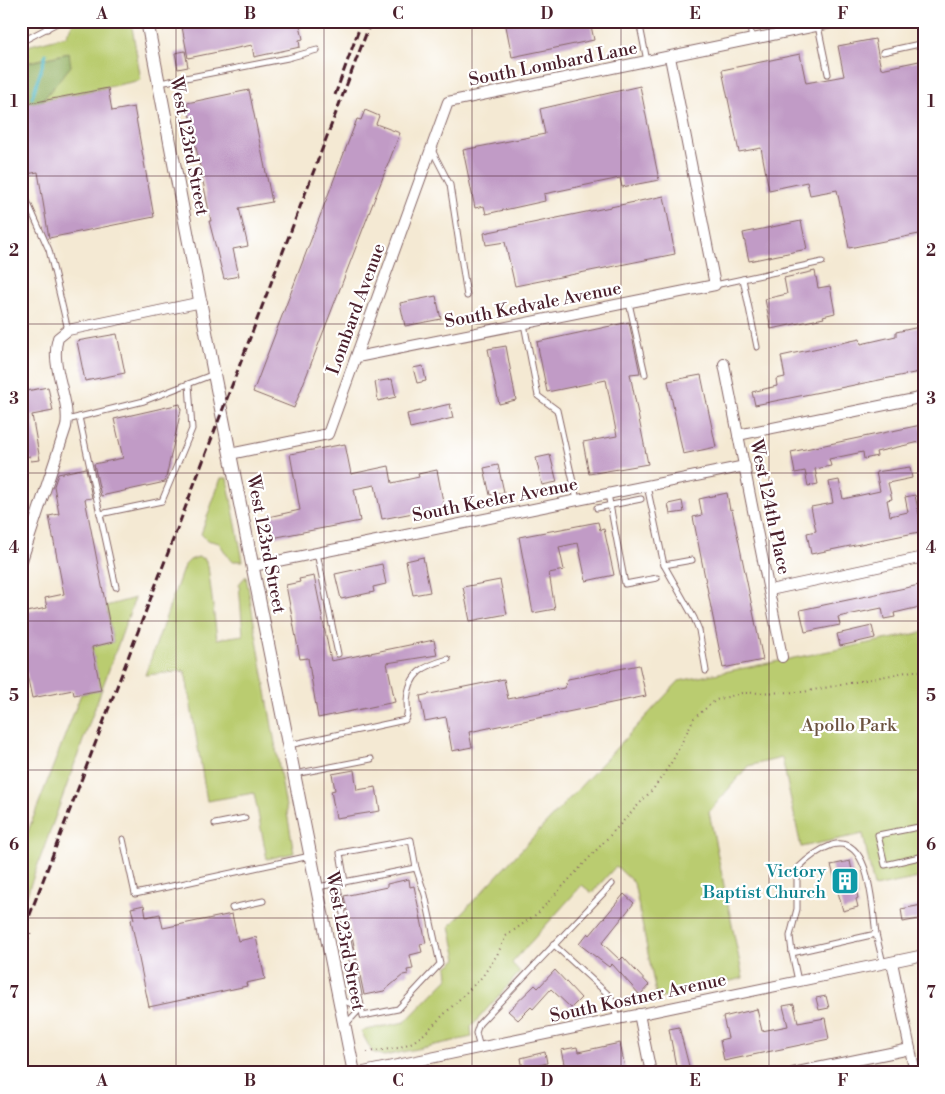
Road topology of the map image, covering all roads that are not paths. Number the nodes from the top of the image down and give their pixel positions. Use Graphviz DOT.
graph roads {
  1 [pos="45,21"];
  2 [pos="61,21"];
  3 [pos="147,21"];
  4 [pos="639,21"];
  5 [pos="749,21"];
  6 [pos="840,21"];
  7 [pos="818,26"];
  8 [pos="47,29"];
  9 [pos="752,39"];
  10 [pos="21,42"];
  11 [pos="924,44"];
  12 [pos="317,50"];
  13 [pos="883,52"];
  14 [pos="670,57"];
  15 [pos="647,61"];
  16 [pos="828,74"];
  17 [pos="159,83"];
  18 [pos="448,102"];
  19 [pos="432,149"];
  20 [pos="21,188"];
  21 [pos="822,262"];
  22 [pos="743,279"];
  23 [pos="715,285"];
  24 [pos="467,296"];
  25 [pos="202,302"];
  26 [pos="629,302"];
  27 [pos="524,323"];
  28 [pos="68,330"];
  29 [pos="757,347"];
  30 [pos="357,357"];
  31 [pos="724,364"];
  32 [pos="214,374"];
  33 [pos="644,374"];
  34 [pos="189,384"];
  35 [pos="924,397"];
  36 [pos="79,417"];
  37 [pos="67,420"];
  38 [pos="738,435"];
  39 [pos="230,454"];
  40 [pos="744,466"];
  41 [pos="647,486"];
  42 [pos="608,494"];
  43 [pos="641,499"];
  44 [pos="577,500"];
  45 [pos="610,505"];
  46 [pos="597,508"];
  47 [pos="100,514"];
  48 [pos="317,553"];
  49 [pos="924,557"];
  50 [pos="692,560"];
  51 [pos="21,563"];
  52 [pos="664,565"];
  53 [pos="253,566"];
  54 [pos="657,578"];
  55 [pos="116,587"];
  56 [pos="770,590"];
  57 [pos="338,654"];
  58 [pos="782,657"];
  59 [pos="448,659"];
  60 [pos="706,671"];
  61 [pos="288,745"];
  62 [pos="371,759"];
  63 [pos="294,774"];
  64 [pos="245,818"];
  65 [pos="215,824"];
  66 [pos="924,826"];
  67 [pos="123,839"];
  68 [pos="310,856"];
  69 [pos="924,856"];
  70 [pos="416,868"];
  71 [pos="345,882"];
  72 [pos="337,883"];
  73 [pos="612,884"];
  74 [pos="317,887"];
  75 [pos="262,901"];
  76 [pos="232,908"];
  77 [pos="876,934"];
  78 [pos="553,944"];
  79 [pos="792,953"];
  80 [pos="924,955"];
  81 [pos="888,963"];
  82 [pos="798,981"];
  83 [pos="339,998"];
  84 [pos="361,1008"];
  85 [pos="639,1014"];
  86 [pos="617,1019"];
  87 [pos="344,1026"];
  88 [pos="480,1048"];
  89 [pos="910,1048"];
  90 [pos="354,1073"];
  91 [pos="359,1073"];
  92 [pos="651,1073"];
  93 [pos="793,1073"];
  94 [pos="915,1073"];
  1 -- 8 [label="lane"];
  2 -- 8 [label="lane"];
  3 -- 17 [label="street, West 123rd Street"];
  4 -- 15 [label="lane"];
  5 -- 9 [label="lane"];
  6 -- 7 [label="street, South Lombard Lane"];
  7 -- 9 [label="street, South Lombard Lane"];
  7 -- 16 [label="lane"];
  8 -- 10 [label="lane"];
  9 -- 14 [label="street, South Lombard Lane"];
  11 -- 13 [label="lane"];
  12 -- 17 [label="lane"];
  14 -- 15 [label="street, South Lombard Lane"];
  14 -- 23 [label="street"];
  15 -- 18 [label="street, South Lombard Lane"];
  17 -- 25 [label="street, West 123rd Street"];
  18 -- 19 [label="street, Lombard Avenue"];
  19 -- 24 [label="lane"];
  19 -- 30 [label="street, Lombard Avenue"];
  20 -- 28 [label="lane"];
  21 -- 22 [label="lane"];
  22 -- 23 [label="lane"];
  22 -- 29 [label="lane"];
  23 -- 26 [label="street, South Kedvale Avenue"];
  25 -- 28 [label="street"];
  25 -- 32 [label="street, West 123rd Street"];
  26 -- 27 [label="street, South Kedvale Avenue"];
  26 -- 33 [label="lane"];
  27 -- 30 [label="street, South Kedvale Avenue"];
  27 -- 44 [label="lane"];
  28 -- 37 [label="street"];
  30 -- 39 [label="street, Lombard Avenue"];
  31 -- 38 [label="street, West 124th Place"];
  32 -- 34 [label="lane"];
  32 -- 39 [label="street, West 123rd Street"];
  34 -- 36 [label="lane"];
  34 -- 47 [label="lane"];
  35 -- 38 [label="street"];
  36 -- 37 [label="lane"];
  36 -- 47 [label="lane"];
  37 -- 51 [label="street"];
  38 -- 40 [label="street, West 124th Place"];
  39 -- 53 [label="street, West 123rd Street"];
  40 -- 41 [label="street, South Keeler Avenue"];
  40 -- 56 [label="street, West 124th Place"];
  41 -- 42 [label="street, South Keeler Avenue"];
  41 -- 52 [label="lane"];
  42 -- 44 [label="street, South Keeler Avenue"];
  42 -- 45 [label="lane"];
  43 -- 45 [label="lane"];
  44 -- 48 [label="street, South Keeler Avenue"];
  45 -- 46 [label="lane"];
  45 -- 54 [label="lane"];
  47 -- 55 [label="lane"];
  48 -- 53 [label="street, South Keeler Avenue"];
  48 -- 57 [label="lane"];
  49 -- 56 [label="street"];
  50 -- 52 [label="lane"];
  52 -- 60 [label="lane"];
  53 -- 61 [label="street, West 123rd Street"];
  56 -- 58 [label="street, West 124th Place"];
  59 -- 61 [label="lane"];
  61 -- 63 [label="street, West 123rd Street"];
  62 -- 63 [label="lane"];
  63 -- 68 [label="street, West 123rd Street"];
  64 -- 65 [label="lane"];
  66 -- 69 [label="lane"];
  67 -- 68 [label="lane"];
  68 -- 74 [label="street, West 123rd Street"];
  70 -- 71 [label="lane"];
  70 -- 71 [label="lane"];
  70 -- 84 [label="lane"];
  71 -- 72 [label="lane"];
  72 -- 74 [label="lane"];
  72 -- 84 [label="lane"];
  73 -- 78 [label="lane"];
  74 -- 83 [label="street, West 123rd Street"];
  75 -- 76 [label="lane"];
  77 -- 79 [label="lane"];
  77 -- 79 [label="lane"];
  77 -- 81 [label="lane"];
  78 -- 86 [label="lane"];
  78 -- 88 [label="lane"];
  79 -- 82 [label="lane"];
  80 -- 81 [label="street, South Kostner Avenue"];
  81 -- 82 [label="street, South Kostner Avenue"];
  81 -- 89 [label="street"];
  82 -- 85 [label="street, South Kostner Avenue"];
  83 -- 84 [label="lane"];
  83 -- 87 [label="street, West 123rd Street"];
  84 -- 87 [label="lane"];
  85 -- 86 [label="street, South Kostner Avenue"];
  85 -- 92 [label="street"];
  86 -- 88 [label="street, South Kostner Avenue"];
  87 -- 90 [label="street, West 123rd Street"];
  88 -- 91 [label="street, South Kostner Avenue"];
  89 -- 93 [label="street"];
  89 -- 94 [label="street"];
}
